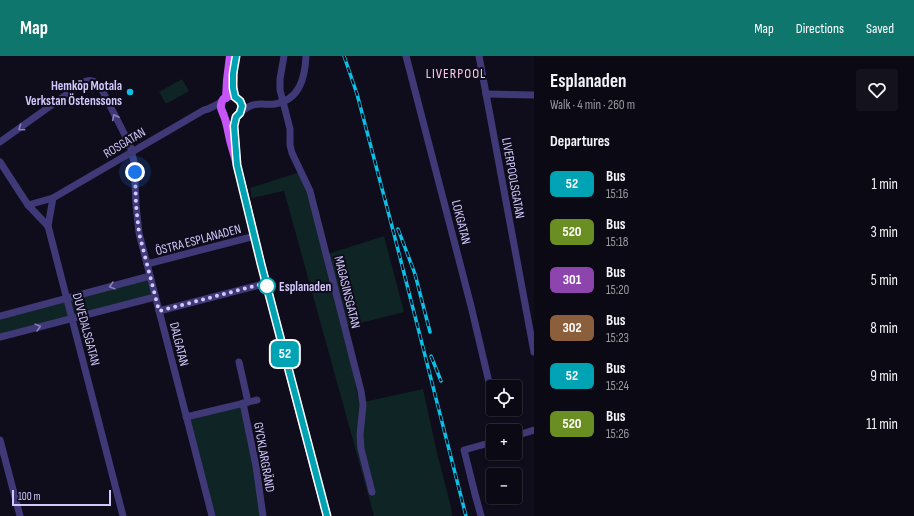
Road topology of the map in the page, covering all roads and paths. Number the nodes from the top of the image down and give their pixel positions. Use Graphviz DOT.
graph roads {
  1 [pos="230,56"];
  2 [pos="236,56"];
  3 [pos="284,56"];
  4 [pos="306,56"];
  5 [pos="406,56"];
  6 [pos="479,56"];
  7 [pos="486,94"];
  8 [pos="534,95"];
  9 [pos="238,99"];
  10 [pos="224,100"];
  11 [pos="283,102"];
  12 [pos="253,105"];
  13 [pos="208,109"];
  14 [pos="223,114"];
  15 [pos="239,114"];
  16 [pos="0,142"];
  17 [pos="131,152"];
  18 [pos="0,162"];
  19 [pos="237,165"];
  20 [pos="53,198"];
  21 [pos="28,205"];
  22 [pos="48,226"];
  23 [pos="255,236"];
  24 [pos="147,264"];
  25 [pos="150,276"];
  26 [pos="266,283"];
  27 [pos="155,297"];
  28 [pos="66,299"];
  29 [pos="159,311"];
  30 [pos="0,316"];
  31 [pos="71,319"];
  32 [pos="0,337"];
  33 [pos="534,352"];
  34 [pos="239,362"];
  35 [pos="488,380"];
  36 [pos="257,400"];
  37 [pos="246,403"];
  38 [pos="186,417"];
  39 [pos="534,430"];
  40 [pos="522,434"];
  41 [pos="0,440"];
  42 [pos="486,444"];
  43 [pos="372,492"];
  44 [pos="20,516"];
  45 [pos="123,516"];
  46 [pos="212,516"];
  47 [pos="263,516"];
  48 [pos="327,516"];
  49 [pos="481,516"];
  1 -- 10 [label="main road"];
  2 -- 9 [label="main road"];
  3 -- 11 [label="street, MAGASINSGATAN"];
  4 -- 11 [label="street"];
  5 -- 35 [label="street, LOKGATAN"];
  6 -- 7 [label="street, LIVERPOOLSGATAN"];
  7 -- 8 [label="street"];
  7 -- 33 [label="street, LIVERPOOLSGATAN"];
  9 -- 10 [label="main road"];
  9 -- 12 [label="street"];
  9 -- 15 [label="main road"];
  10 -- 13 [label="street, ROSGATAN"];
  10 -- 14 [label="main road"];
  11 -- 12 [label="street"];
  11 -- 43 [label="street, MAGASINSGATAN"];
  12 -- 15 [label="street"];
  13 -- 14 [label="street"];
  13 -- 17 [label="street, ROSGATAN"];
  14 -- 15 [label="main road"];
  14 -- 19 [label="main road"];
  15 -- 19 [label="main road"];
  17 -- 16 [label="street, DALGATAN, one-way"];
  17 -- 20 [label="street, ROSGATAN"];
  17 -- 24 [label="street, DALGATAN"];
  18 -- 21 [label="street, DUVEDALSGATAN"];
  19 -- 23 [label="main road"];
  20 -- 21 [label="street, ROSGATAN"];
  20 -- 22 [label="street"];
  21 -- 22 [label="street, DUVEDALSGATAN"];
  22 -- 28 [label="street, DUVEDALSGATAN"];
  23 -- 24 [label="street, ÖSTRA ESPLANADEN"];
  23 -- 26 [label="main road"];
  24 -- 25 [label="street, DALGATAN"];
  25 -- 27 [label="street, DALGATAN"];
  25 -- 28 [label="street, one-way"];
  26 -- 29 [label="street"];
  26 -- 48 [label="main road"];
  27 -- 29 [label="street, DALGATAN"];
  27 -- 31 [label="street"];
  28 -- 30 [label="street"];
  28 -- 31 [label="street, DUVEDALSGATAN"];
  29 -- 38 [label="street, DALGATAN"];
  32 -- 31 [label="street, one-way"];
  31 -- 45 [label="street, DUVEDALSGATAN"];
  34 -- 37 [label="street, GYCKLARGRÄND"];
  36 -- 37 [label="street"];
  37 -- 38 [label="street"];
  37 -- 47 [label="street, GYCKLARGRÄND"];
  38 -- 46 [label="street, DALGATAN"];
  39 -- 40 [label="street"];
  41 -- 44 [label="street"];
  42 -- 49 [label="street"];
}
